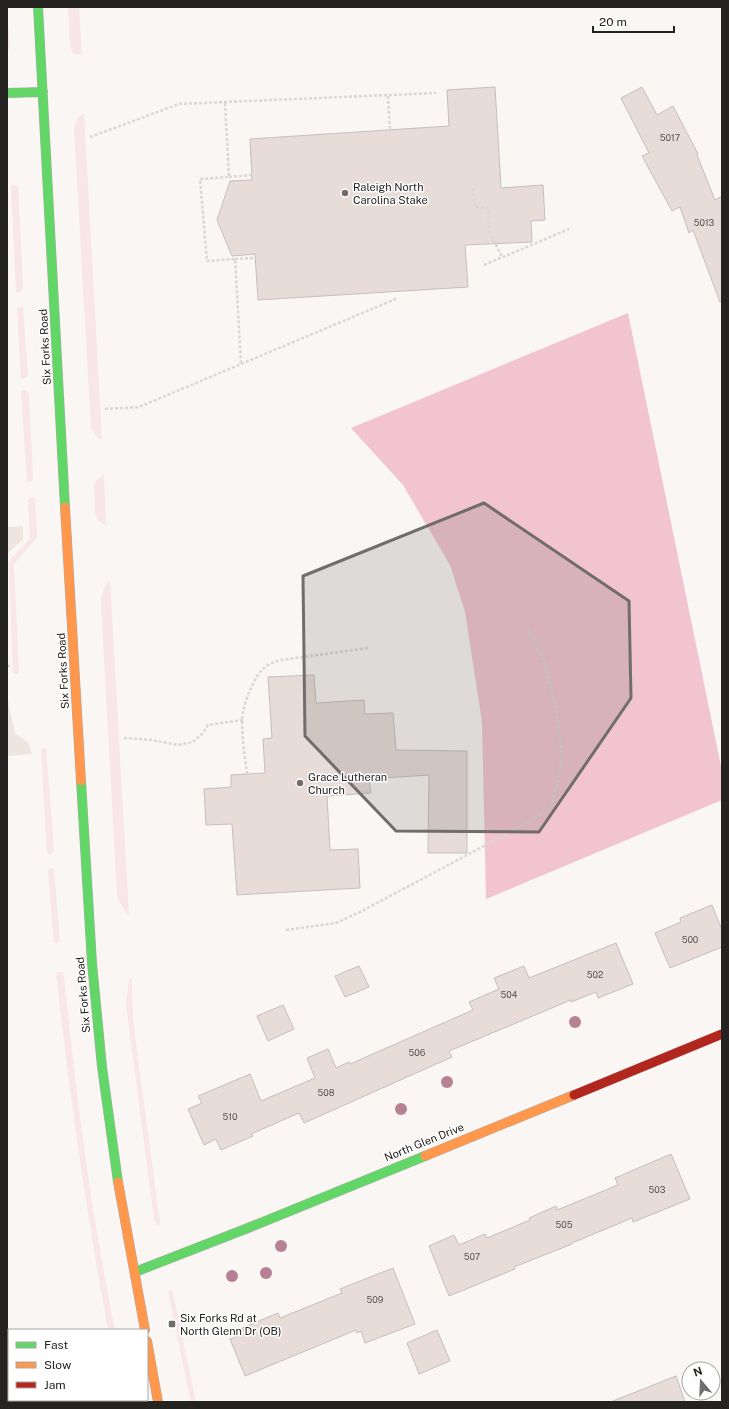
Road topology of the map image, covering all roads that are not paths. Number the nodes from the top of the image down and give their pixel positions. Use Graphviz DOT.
graph roads {
  1 [pos="38,7"];
  2 [pos="42,92"];
  3 [pos="7,93"];
  4 [pos="722,1034"];
  5 [pos="135,1272"];
  6 [pos="145,1329"];
  7 [pos="148,1347"];
  8 [pos="158,1402"];
  1 -- 2 [label="main road, Six Forks Road"];
  2 -- 3 [label="main road"];
  2 -- 5 [label="main road, Six Forks Road"];
  4 -- 5 [label="main road, North Glen Drive"];
  5 -- 6 [label="main road, Six Forks Road"];
  7 -- 8 [label="main road"];
}
